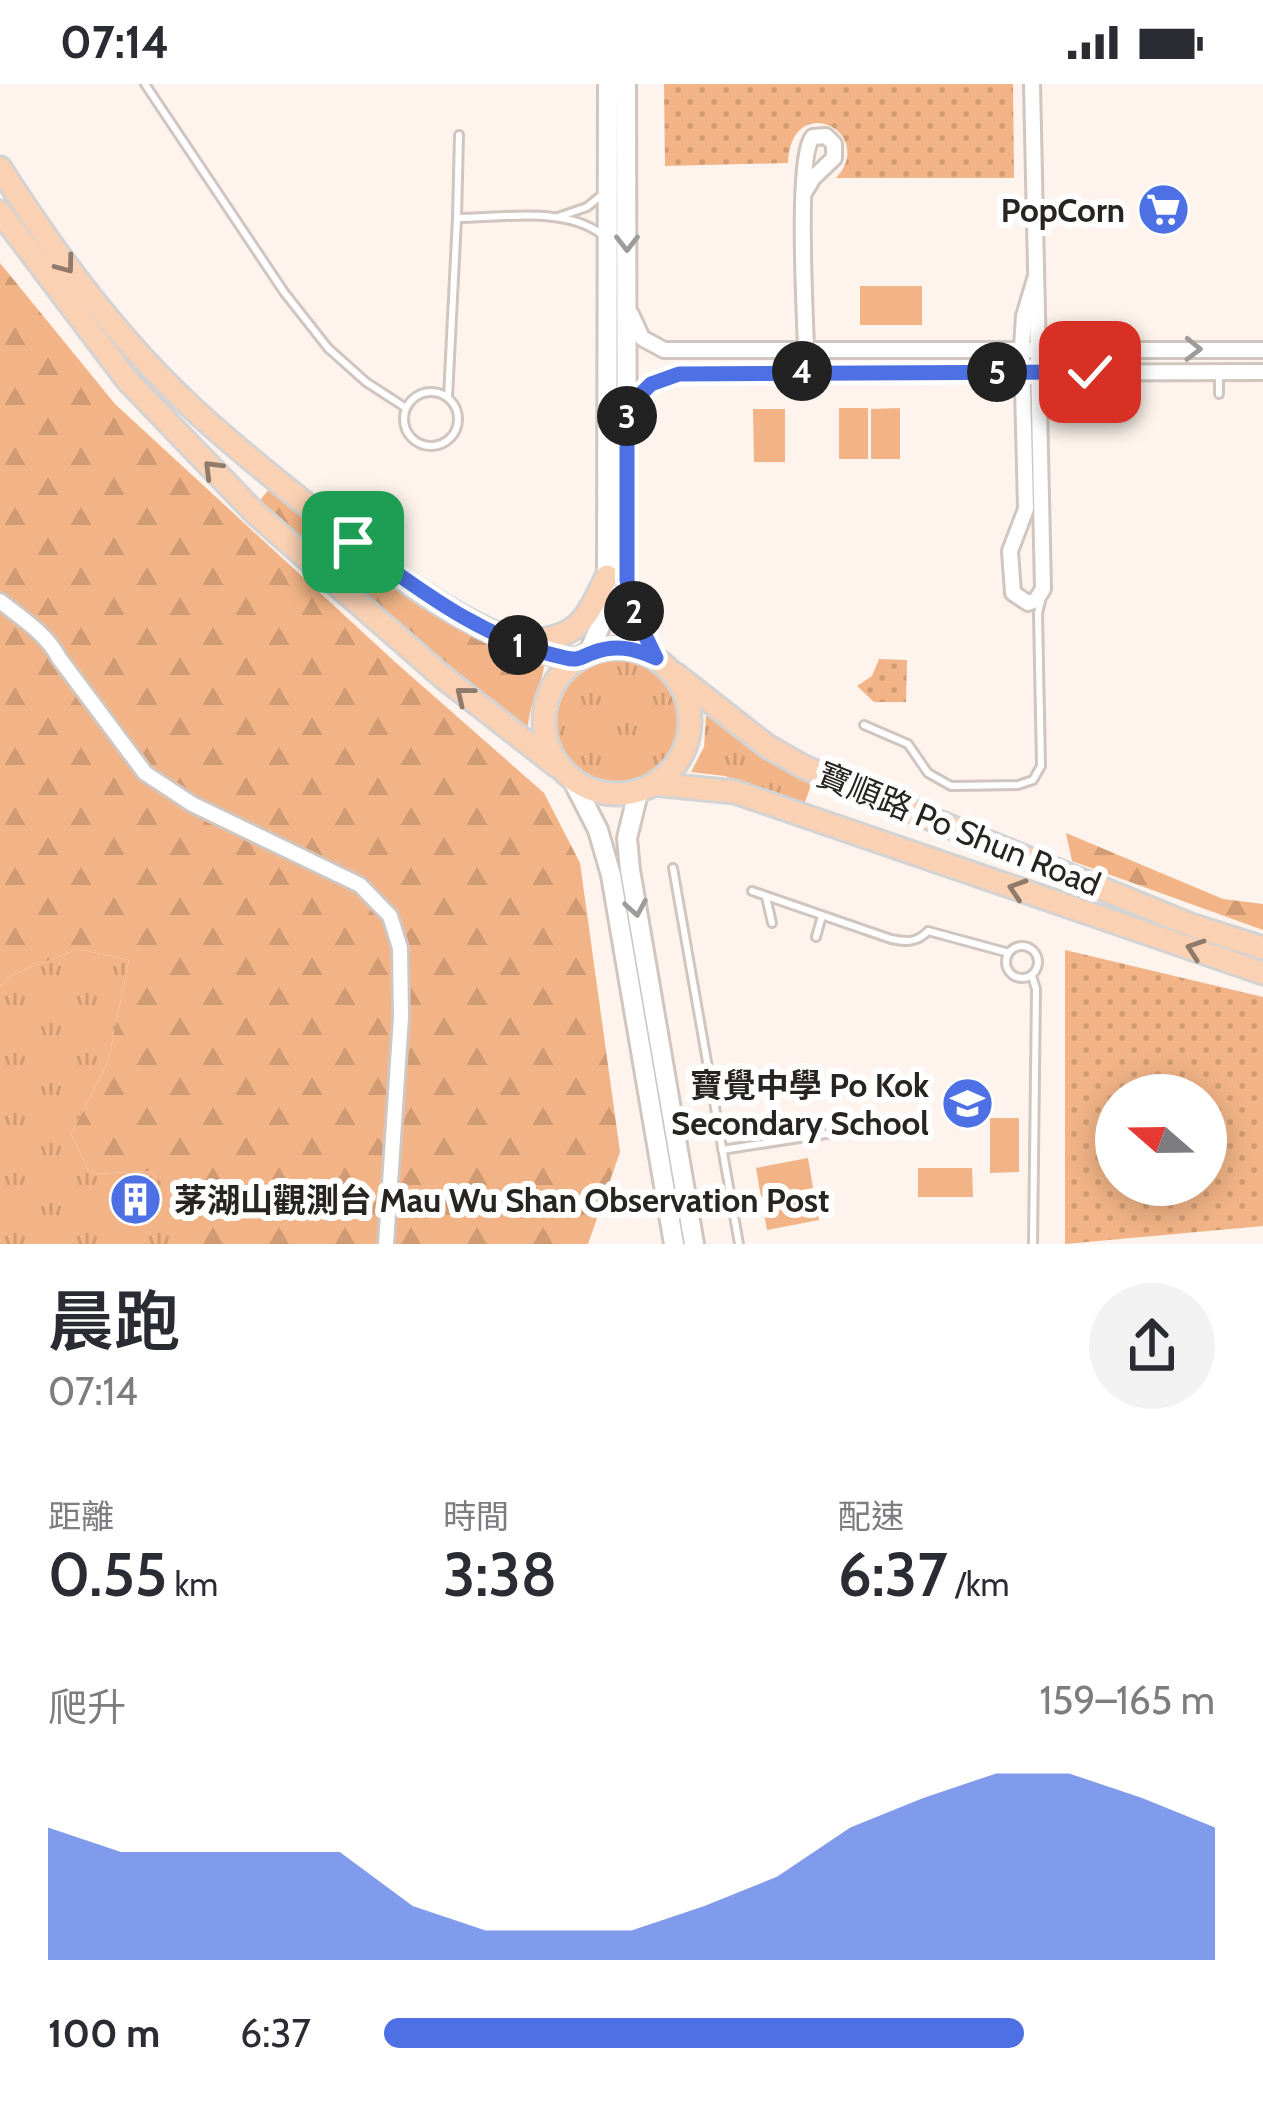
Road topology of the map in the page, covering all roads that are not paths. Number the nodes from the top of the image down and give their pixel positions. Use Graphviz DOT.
graph roads {
  1 [pos="145,84"];
  2 [pos="608,84"];
  3 [pos="626,84"];
  4 [pos="1032,84"];
  5 [pos="459,135"];
  6 [pos="0,168"];
  7 [pos="608,188"];
  8 [pos="804,193"];
  9 [pos="0,212"];
  10 [pos="457,218"];
  11 [pos="554,218"];
  12 [pos="608,240"];
  13 [pos="1036,279"];
  14 [pos="627,297"];
  15 [pos="1022,347"];
  16 [pos="1039,347"];
  17 [pos="806,349"];
  18 [pos="1263,350"];
  19 [pos="1022,372"];
  20 [pos="1039,372"];
  21 [pos="1263,372"];
  22 [pos="1219,373"];
  23 [pos="1219,394"];
  24 [pos="448,397"];
  25 [pos="406,408"];
  26 [pos="627,408"];
  27 [pos="607,576"];
  28 [pos="1042,589"];
  29 [pos="0,601"];
  30 [pos="1023,602"];
  31 [pos="1038,613"];
  32 [pos="507,641"];
  33 [pos="582,657"];
  34 [pos="656,658"];
  35 [pos="675,674"];
  36 [pos="864,725"];
  37 [pos="565,774"];
  38 [pos="646,788"];
  39 [pos="674,868"];
  40 [pos="752,891"];
  41 [pos="766,896"];
  42 [pos="822,916"];
  43 [pos="772,923"];
  44 [pos="816,938"];
  45 [pos="1263,944"];
  46 [pos="1009,953"];
  47 [pos="1263,973"];
  48 [pos="1032,976"];
  49 [pos="884,1125"];
  50 [pos="722,1150"];
  51 [pos="387,1242"];
  52 [pos="674,1244"];
  53 [pos="694,1244"];
  54 [pos="740,1244"];
  55 [pos="1033,1244"];
  1 -- 25 [label="lane"];
  2 -- 7 [label="main road"];
  3 -- 14 [label="main road, one-way"];
  4 -- 13 [label="street"];
  5 -- 10 [label="lane"];
  6 -- 32 [label="main road, one-way"];
  7 -- 11 [label="lane"];
  7 -- 12 [label="main road"];
  8 -- 17 [label="street"];
  37 -- 9 [label="main road, one-way"];
  10 -- 11 [label="lane"];
  10 -- 24 [label="lane"];
  11 -- 12 [label="lane"];
  12 -- 27 [label="main road"];
  13 -- 15 [label="street"];
  13 -- 16 [label="street"];
  14 -- 17 [label="street"];
  14 -- 26 [label="main road"];
  15 -- 16 [label="street"];
  15 -- 17 [label="street"];
  15 -- 19 [label="street"];
  16 -- 18 [label="street, one-way"];
  16 -- 20 [label="street"];
  19 -- 20 [label="street"];
  19 -- 26 [label="street"];
  19 -- 30 [label="street"];
  20 -- 22 [label="street"];
  20 -- 28 [label="street"];
  21 -- 22 [label="street"];
  22 -- 23 [label="lane"];
  24 -- 25 [label="lane"];
  24 -- 25 [label="lane"];
  26 -- 34 [label="main road"];
  27 -- 32 [label="main road"];
  27 -- 33 [label="main road"];
  28 -- 30 [label="street"];
  28 -- 31 [label="lane"];
  29 -- 51 [label="street"];
  30 -- 31 [label="lane"];
  31 -- 36 [label="lane"];
  32 -- 33 [label="main road"];
  33 -- 34 [label="main road"];
  33 -- 37 [label="main road"];
  34 -- 35 [label="main road"];
  35 -- 38 [label="main road"];
  35 -- 45 [label="main road, 寶順路 Po Shun Road"];
  37 -- 38 [label="main road"];
  37 -- 52 [label="main road"];
  47 -- 38 [label="main road, 寶順路 Po Shun Road, one-way"];
  38 -- 53 [label="main road, one-way"];
  39 -- 50 [label="lane"];
  40 -- 41 [label="lane"];
  41 -- 42 [label="lane"];
  41 -- 43 [label="lane"];
  42 -- 44 [label="lane"];
  42 -- 46 [label="lane"];
  46 -- 48 [label="lane"];
  46 -- 48 [label="lane"];
  48 -- 55 [label="lane"];
  49 -- 50 [label="lane"];
  50 -- 54 [label="lane"];
}
